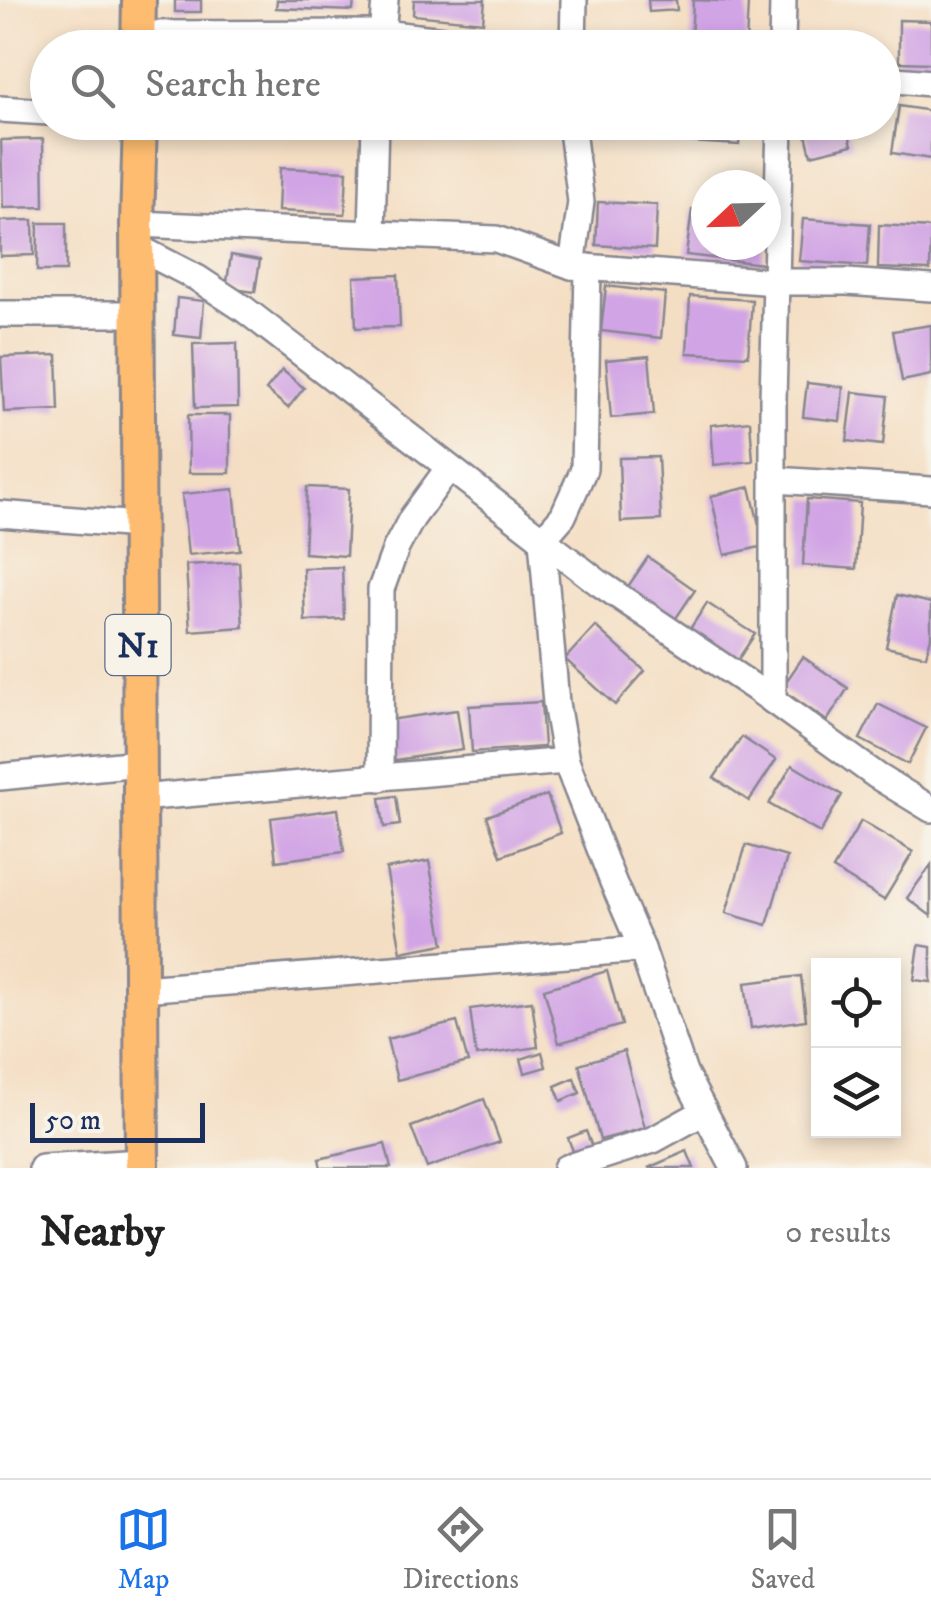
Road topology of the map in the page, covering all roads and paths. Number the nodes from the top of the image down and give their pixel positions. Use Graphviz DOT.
graph roads {
  1 [pos="139,0"];
  2 [pos="384,0"];
  3 [pos="574,0"];
  4 [pos="783,0"];
  5 [pos="138,30"];
  6 [pos="382,30"];
  7 [pos="573,30"];
  8 [pos="782,30"];
  9 [pos="901,80"];
  10 [pos="931,83"];
  11 [pos="0,109"];
  12 [pos="30,111"];
  13 [pos="140,140"];
  14 [pos="375,140"];
  15 [pos="573,140"];
  16 [pos="779,140"];
  17 [pos="372,233"];
  18 [pos="137,236"];
  19 [pos="580,266"];
  20 [pos="774,282"];
  21 [pos="931,288"];
  22 [pos="0,314"];
  23 [pos="137,314"];
  24 [pos="448,469"];
  25 [pos="775,480"];
  26 [pos="931,490"];
  27 [pos="0,514"];
  28 [pos="138,524"];
  29 [pos="542,540"];
  30 [pos="774,702"];
  31 [pos="566,761"];
  32 [pos="138,762"];
  33 [pos="0,778"];
  34 [pos="380,778"];
  35 [pos="139,798"];
  36 [pos="931,809"];
  37 [pos="642,949"];
  38 [pos="142,989"];
  39 [pos="702,1112"];
  40 [pos="142,1165"];
  41 [pos="42,1168"];
  42 [pos="566,1168"];
  43 [pos="734,1168"];
  1 -- 5 [label="main road"];
  2 -- 6 [label="street"];
  3 -- 7 [label="street"];
  4 -- 8 [label="street"];
  9 -- 10 [label="street"];
  11 -- 12 [label="street"];
  13 -- 18 [label="main road, N1"];
  14 -- 17 [label="street"];
  15 -- 19 [label="street"];
  16 -- 20 [label="street"];
  17 -- 18 [label="street"];
  17 -- 19 [label="street"];
  18 -- 23 [label="main road, N1"];
  18 -- 24 [label="street"];
  19 -- 20 [label="street"];
  19 -- 29 [label="street"];
  20 -- 21 [label="street"];
  20 -- 25 [label="street"];
  22 -- 23 [label="street"];
  23 -- 28 [label="main road, N1"];
  24 -- 29 [label="street"];
  24 -- 34 [label="street"];
  25 -- 26 [label="street"];
  25 -- 30 [label="street"];
  27 -- 28 [label="street"];
  28 -- 32 [label="main road, N1"];
  29 -- 30 [label="street"];
  29 -- 31 [label="street"];
  30 -- 36 [label="street"];
  31 -- 34 [label="street"];
  31 -- 37 [label="street"];
  32 -- 33 [label="street"];
  32 -- 35 [label="main road, N1"];
  34 -- 35 [label="street"];
  35 -- 38 [label="main road, N1"];
  37 -- 38 [label="street"];
  37 -- 39 [label="street"];
  38 -- 40 [label="main road, N1"];
  39 -- 42 [label="street"];
  39 -- 43 [label="street"];
  40 -- 41 [label="street"];
}
